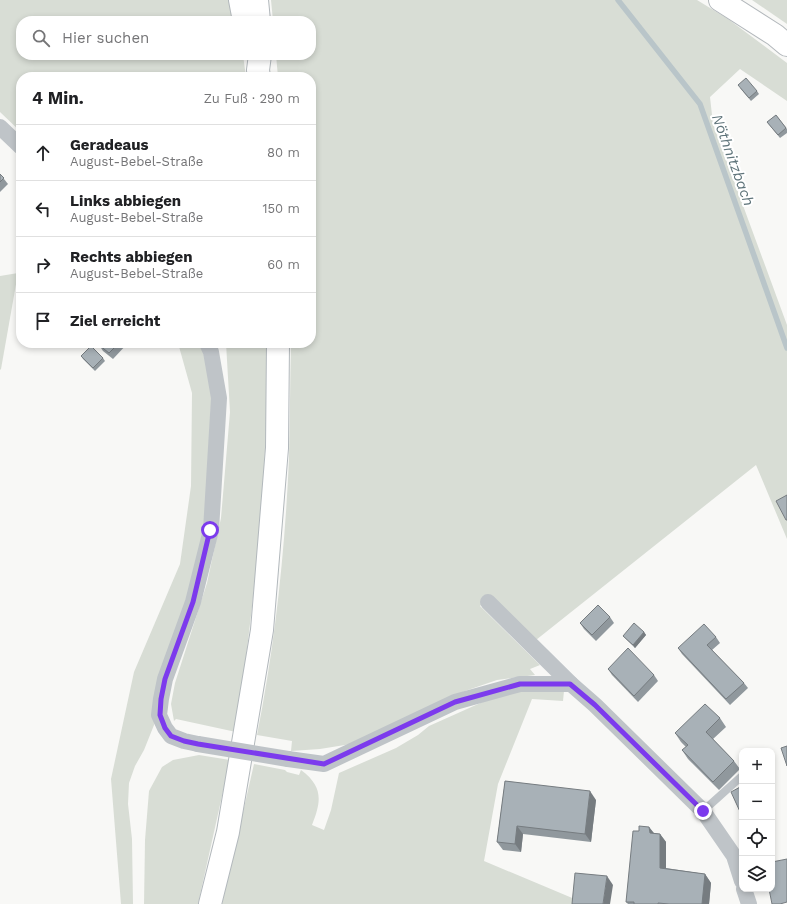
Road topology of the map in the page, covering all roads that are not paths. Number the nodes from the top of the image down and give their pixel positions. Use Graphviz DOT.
graph roads {
  1 [pos="240,0"];
  2 [pos="257,0"];
  3 [pos="720,0"];
  4 [pos="243,16"];
  5 [pos="259,16"];
  6 [pos="787,45"];
  7 [pos="0,127"];
  8 [pos="16,142"];
  9 [pos="209,348"];
  10 [pos="278,348"];
  11 [pos="488,602"];
  12 [pos="570,684"];
  13 [pos="739,779"];
  14 [pos="703,811"];
  15 [pos="739,872"];
  16 [pos="745,892"];
  17 [pos="210,904"];
  18 [pos="749,904"];
  1 -- 4 [label="main road"];
  2 -- 5 [label="main road"];
  3 -- 6 [label="main road"];
  7 -- 8 [label="street"];
  9 -- 12 [label="street, bridge"];
  10 -- 17 [label="main road"];
  11 -- 12 [label="street"];
  12 -- 14 [label="street"];
  13 -- 14 [label="lane"];
  14 -- 15 [label="street"];
  16 -- 18 [label="street"];
}
